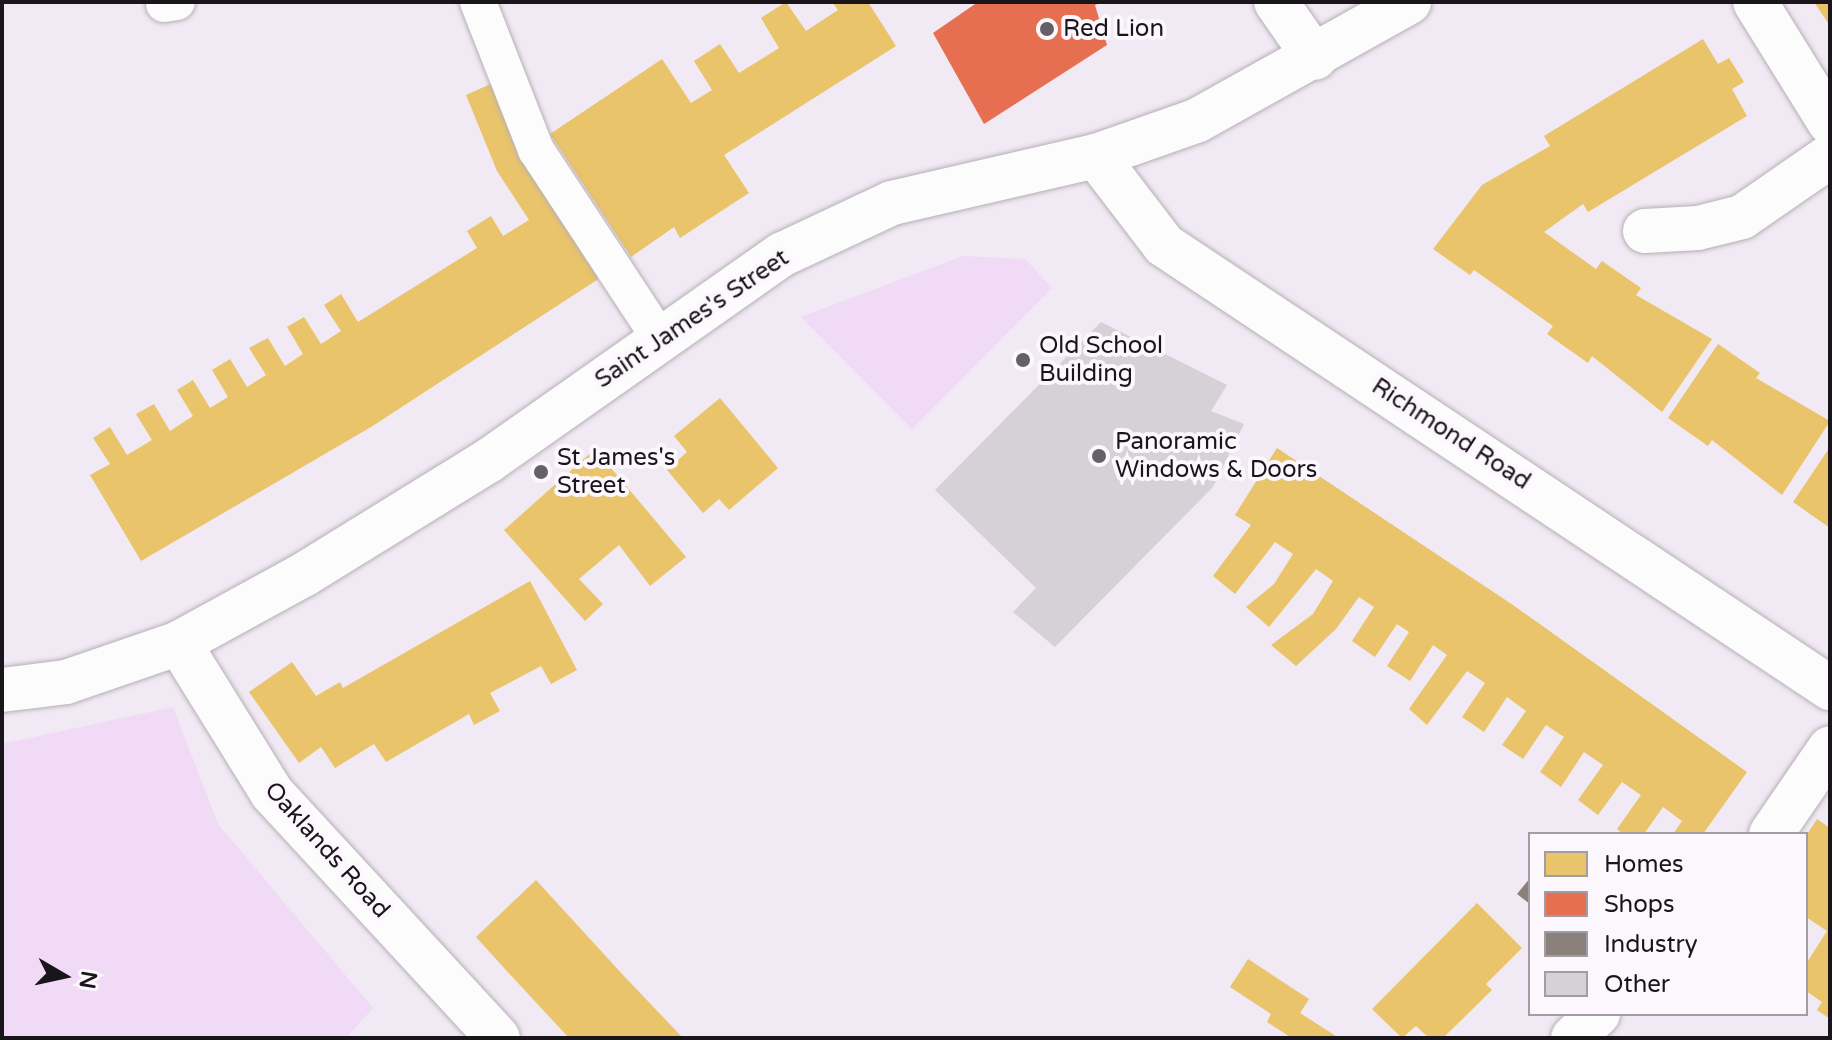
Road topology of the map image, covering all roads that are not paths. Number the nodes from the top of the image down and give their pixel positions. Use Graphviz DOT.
graph roads {
  1 [pos="478,2"];
  2 [pos="1276,2"];
  3 [pos="1409,2"];
  4 [pos="1755,2"];
  5 [pos="1315,58"];
  6 [pos="1830,123"];
  7 [pos="1096,156"];
  8 [pos="1830,156"];
  9 [pos="1645,231"];
  10 [pos="660,339"];
  11 [pos="179,643"];
  12 [pos="1830,688"];
  13 [pos="2,690"];
  14 [pos="1830,748"];
  15 [pos="1772,832"];
  16 [pos="1596,1016"];
  17 [pos="498,1038"];
  18 [pos="1573,1038"];
  1 -- 10 [label="lane"];
  2 -- 5 [label="street"];
  3 -- 5 [label="street, Saint James's Street"];
  4 -- 6 [label="street"];
  5 -- 7 [label="street, Saint James's Street"];
  7 -- 10 [label="street, Saint James's Street"];
  7 -- 12 [label="street, Richmond Road"];
  8 -- 9 [label="street"];
  10 -- 11 [label="street, Saint James's Street"];
  11 -- 13 [label="street, Saint James's Street"];
  11 -- 17 [label="street, Oaklands Road"];
  14 -- 15 [label="street"];
  16 -- 18 [label="street"];
}
